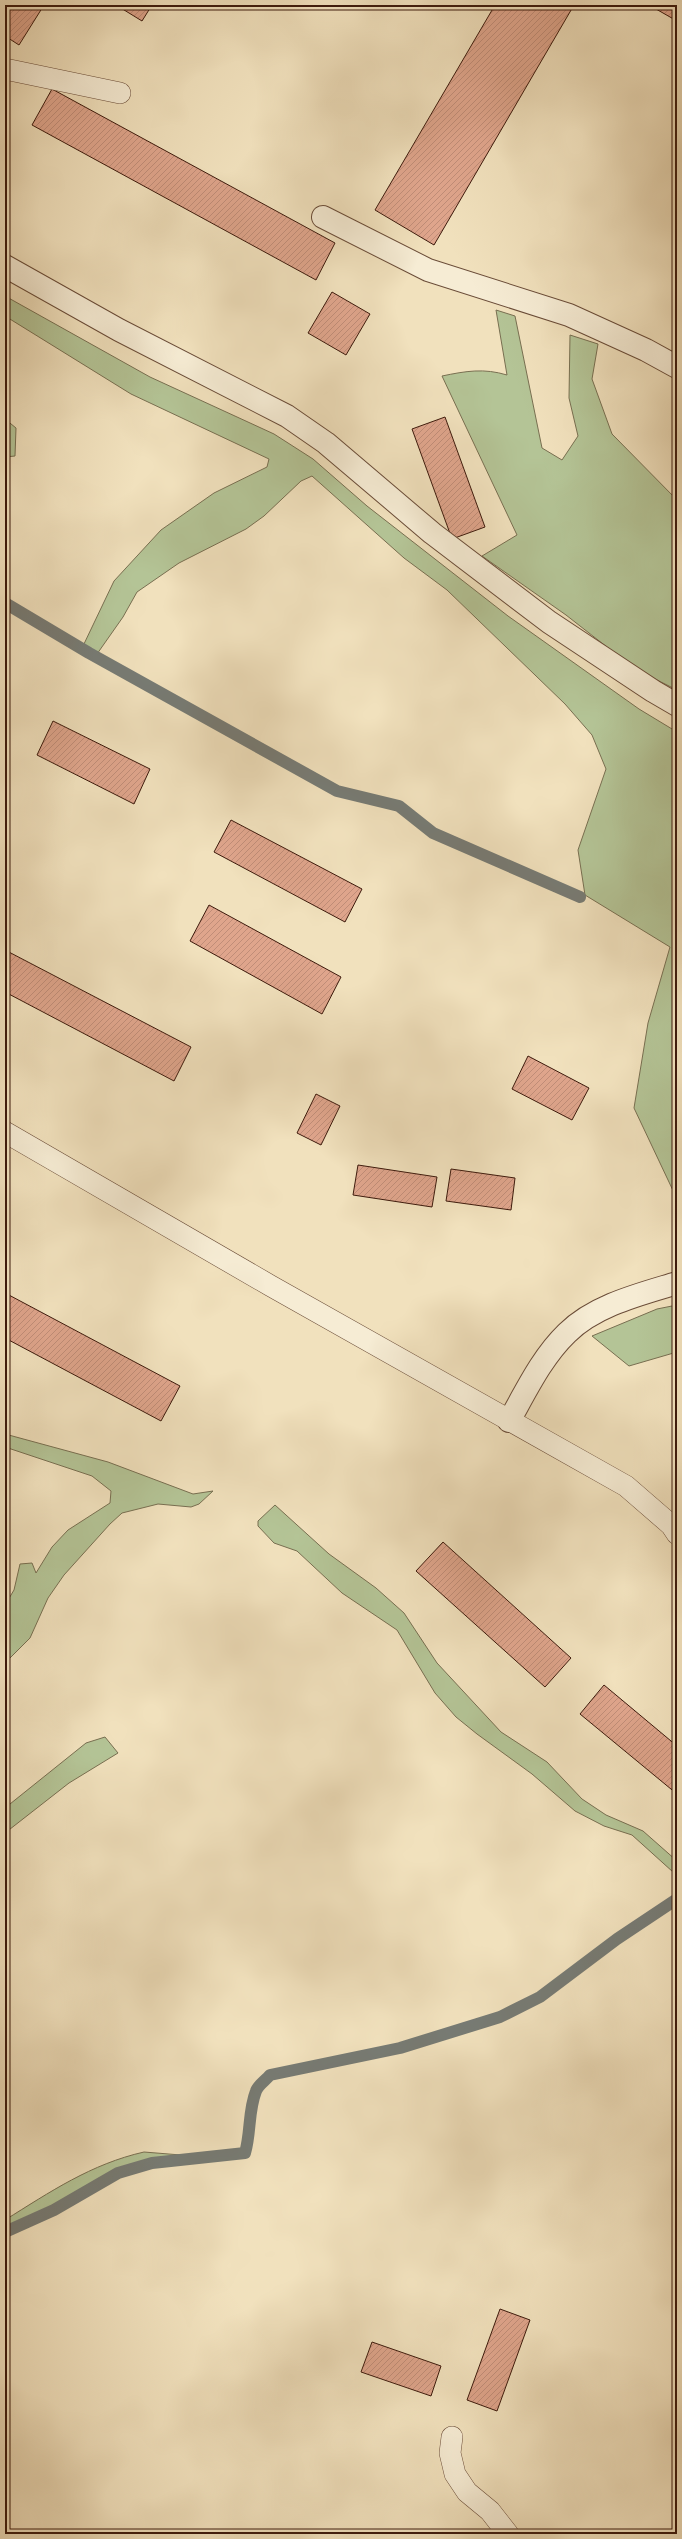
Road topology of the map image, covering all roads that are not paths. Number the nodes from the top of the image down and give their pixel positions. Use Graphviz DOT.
graph roads {
  1 [pos="5,69"];
  2 [pos="120,93"];
  3 [pos="323,217"];
  4 [pos="5,266"];
  5 [pos="677,367"];
  6 [pos="677,705"];
  7 [pos="5,1132"];
  8 [pos="677,1283"];
  9 [pos="509,1422"];
  10 [pos="677,1534"];
  11 [pos="452,2437"];
  12 [pos="508,2534"];
  1 -- 2 [label="lane"];
  3 -- 5 [label="street"];
  4 -- 6 [label="street"];
  7 -- 9 [label="lane"];
  8 -- 9 [label="street"];
  9 -- 10 [label="lane"];
  11 -- 12 [label="lane"];
}
